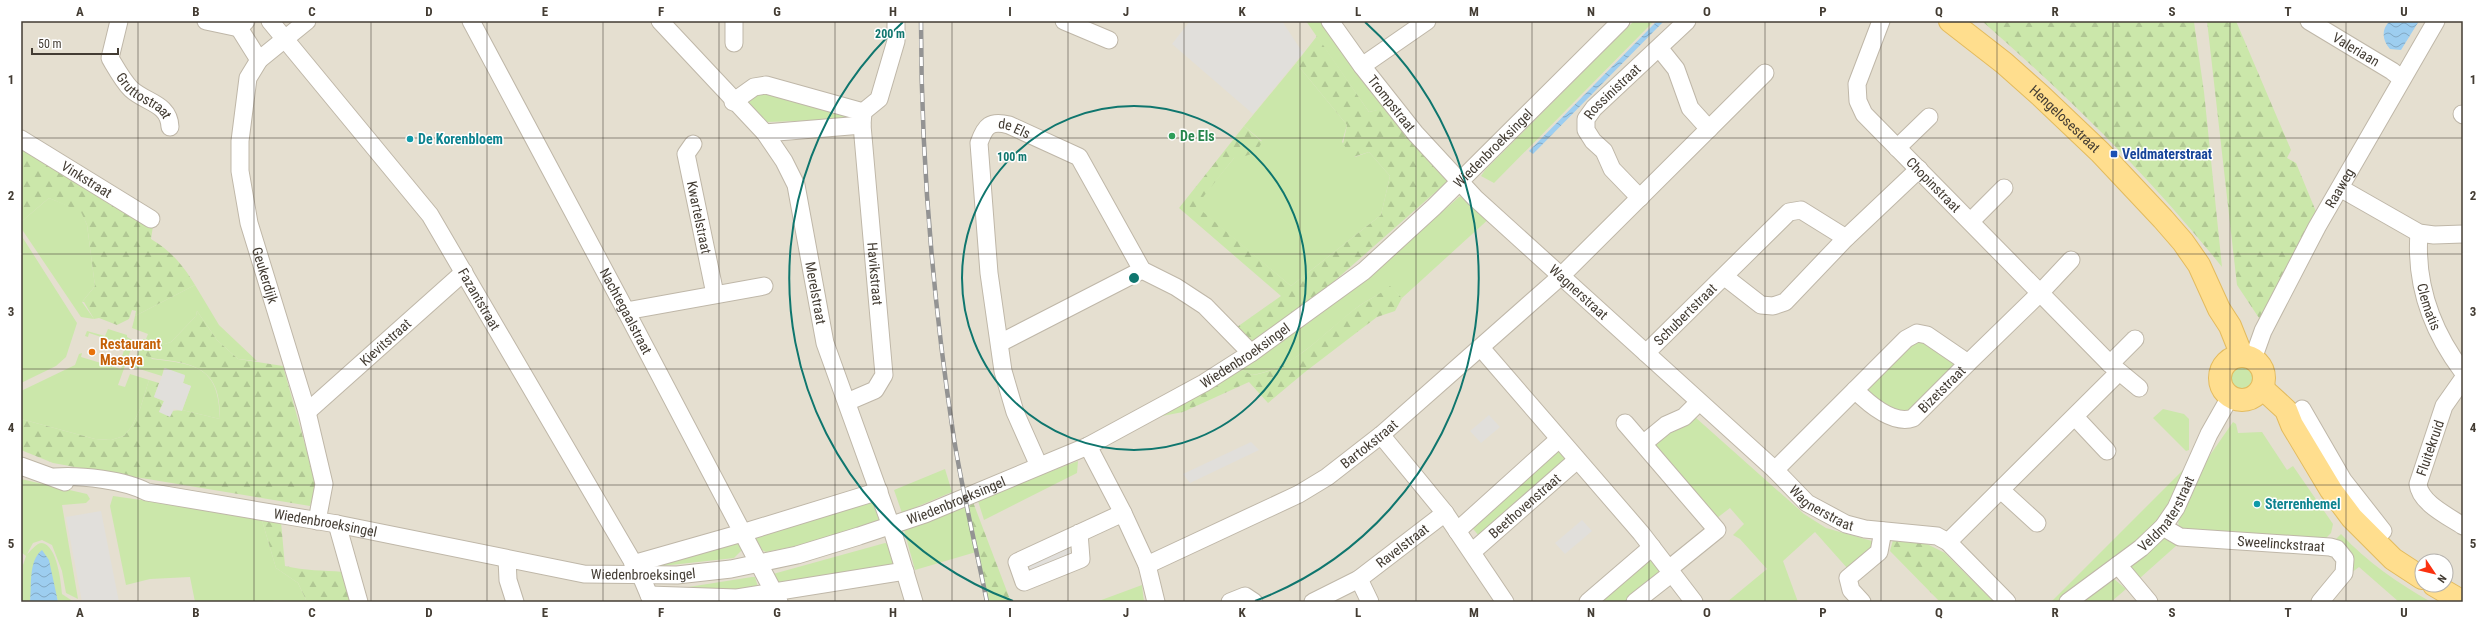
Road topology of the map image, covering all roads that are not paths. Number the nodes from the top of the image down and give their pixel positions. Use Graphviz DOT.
graph roads {
  1 [pos="119,21"];
  2 [pos="206,21"];
  3 [pos="270,21"];
  4 [pos="307,21"];
  5 [pos="471,21"];
  6 [pos="660,21"];
  7 [pos="734,21"];
  8 [pos="896,21"];
  9 [pos="1064,21"];
  10 [pos="1330,21"];
  11 [pos="1427,21"];
  12 [pos="1621,21"];
  13 [pos="1687,21"];
  14 [pos="1881,21"];
  15 [pos="1950,21"];
  16 [pos="2310,21"];
  17 [pos="2436,21"];
  18 [pos="242,24"];
  19 [pos="284,39"];
  20 [pos="1109,40"];
  21 [pos="734,43"];
  22 [pos="1660,49"];
  23 [pos="259,60"];
  24 [pos="1362,66"];
  25 [pos="1765,73"];
  26 [pos="2402,79"];
  27 [pos="733,102"];
  28 [pos="1929,117"];
  29 [pos="862,118"];
  30 [pos="170,127"];
  31 [pos="1709,129"];
  32 [pos="765,133"];
  33 [pos="21,139"];
  34 [pos="693,144"];
  35 [pos="1897,148"];
  36 [pos="1919,169"];
  37 [pos="1459,181"];
  38 [pos="2004,188"];
  39 [pos="2340,188"];
  40 [pos="1640,198"];
  41 [pos="151,219"];
  42 [pos="1971,221"];
  43 [pos="2419,234"];
  44 [pos="2463,234"];
  45 [pos="1846,238"];
  46 [pos="2071,260"];
  47 [pos="1142,270"];
  48 [pos="464,272"];
  49 [pos="1560,277"];
  50 [pos="1725,277"];
  51 [pos="764,286"];
  52 [pos="2040,293"];
  53 [pos="714,294"];
  54 [pos="626,311"];
  55 [pos="2135,339"];
  56 [pos="1000,343"];
  57 [pos="1480,348"];
  58 [pos="1251,353"];
  59 [pos="1646,354"];
  60 [pos="2242,358"];
  61 [pos="1968,363"];
  62 [pos="2115,368"];
  63 [pos="2463,372"];
  64 [pos="2463,379"];
  65 [pos="2140,388"];
  66 [pos="1855,390"];
  67 [pos="2248,394"];
  68 [pos="847,402"];
  69 [pos="1699,402"];
  70 [pos="307,412"];
  71 [pos="2076,418"];
  72 [pos="1625,423"];
  73 [pos="1381,435"];
  74 [pos="1559,439"];
  75 [pos="1644,443"];
  76 [pos="1088,446"];
  77 [pos="2107,452"];
  78 [pos="1577,460"];
  79 [pos="21,466"];
  80 [pos="1039,466"];
  81 [pos="1775,470"];
  82 [pos="879,491"];
  83 [pos="2002,491"];
  84 [pos="1123,513"];
  85 [pos="1445,513"];
  86 [pos="2359,513"];
  87 [pos="317,521"];
  88 [pos="2037,523"];
  89 [pos="337,524"];
  90 [pos="891,526"];
  91 [pos="2463,526"];
  92 [pos="2163,527"];
  93 [pos="1457,530"];
  94 [pos="1883,531"];
  95 [pos="2384,531"];
  96 [pos="1079,533"];
  97 [pos="742,534"];
  98 [pos="1948,542"];
  99 [pos="1652,547"];
  100 [pos="1472,552"];
  101 [pos="507,560"];
  102 [pos="758,563"];
  103 [pos="1147,565"];
  104 [pos="2118,565"];
  105 [pos="1673,569"];
  106 [pos="637,570"];
  107 [pos="905,571"];
  108 [pos="2414,573"];
  109 [pos="1359,579"];
  110 [pos="2448,593"];
  111 [pos="776,597"];
  112 [pos="650,599"];
  113 [pos="359,602"];
  114 [pos="515,602"];
  115 [pos="914,602"];
  116 [pos="1156,602"];
  117 [pos="1230,602"];
  118 [pos="1254,602"];
  119 [pos="1313,602"];
  120 [pos="1370,602"];
  121 [pos="1505,602"];
  122 [pos="1588,602"];
  123 [pos="1635,602"];
  124 [pos="1694,602"];
  125 [pos="1862,602"];
  126 [pos="2007,602"];
  127 [pos="2068,602"];
  128 [pos="2149,602"];
  129 [pos="2320,602"];
  130 [pos="2463,602"];
  1 -- 30 [label="street, Gruttostraat"];
  2 -- 18 [label="street"];
  3 -- 19 [label="street, Fazantstraat"];
  4 -- 19 [label="street, Geukerdijk"];
  5 -- 54 [label="street, Nachtegaalstraat"];
  6 -- 27 [label="street, Merelstraat"];
  7 -- 21 [label="street"];
  8 -- 29 [label="street"];
  9 -- 20 [label="street"];
  10 -- 24 [label="street, Trompstraat"];
  11 -- 24 [label="street"];
  12 -- 37 [label="street, Wiedenbroeksingel"];
  13 -- 22 [label="street, Rossinistraat"];
  14 -- 35 [label="street, Chopinstraat"];
  15 -- 60 [label="main road, Hengelosestraat"];
  16 -- 26 [label="street, Valeriaan"];
  17 -- 26 [label="street, Raaweg"];
  18 -- 23 [label="street"];
  19 -- 23 [label="street, Geukerdijk"];
  19 -- 48 [label="street, Fazantstraat"];
  22 -- 31 [label="street"];
  22 -- 40 [label="street, Rossinistraat"];
  23 -- 70 [label="street, Geukerdijk"];
  24 -- 37 [label="street, Trompstraat"];
  25 -- 31 [label="street"];
  26 -- 39 [label="street, Raaweg"];
  27 -- 29 [label="street"];
  27 -- 32 [label="street, Merelstraat"];
  28 -- 35 [label="street, Chopinstraat"];
  29 -- 32 [label="street"];
  29 -- 68 [label="street, Havikstraat"];
  31 -- 40 [label="street"];
  32 -- 68 [label="street, Merelstraat"];
  33 -- 41 [label="street, Vinkstraat"];
  34 -- 53 [label="street, Kwartelstraat"];
  35 -- 36 [label="street, Chopinstraat"];
  36 -- 42 [label="street, Chopinstraat"];
  36 -- 45 [label="street, Schubertstraat"];
  37 -- 49 [label="street, Wagnerstraat"];
  37 -- 58 [label="street, Wiedenbroeksingel"];
  38 -- 42 [label="street, Chopinstraat"];
  39 -- 43 [label="street"];
  39 -- 60 [label="street, Raaweg"];
  40 -- 49 [label="street"];
  42 -- 52 [label="street, Chopinstraat"];
  43 -- 44 [label="street"];
  43 -- 63 [label="street, Clematis"];
  45 -- 50 [label="street, Schubertstraat"];
  45 -- 50 [label="street, Schubertstraat"];
  46 -- 52 [label="street"];
  47 -- 56 [label="street"];
  47 -- 56 [label="street, de Els"];
  47 -- 58 [label="street"];
  48 -- 70 [label="street, Kievitstraat"];
  48 -- 106 [label="street, Fazantstraat"];
  49 -- 57 [label="street, Bartokstraat"];
  49 -- 59 [label="street, Wagnerstraat"];
  50 -- 59 [label="street, Schubertstraat"];
  51 -- 53 [label="street"];
  52 -- 61 [label="street, Bizetstraat"];
  52 -- 62 [label="street, Chopinstraat"];
  53 -- 54 [label="street"];
  54 -- 97 [label="street, Nachtegaalstraat"];
  55 -- 62 [label="street"];
  56 -- 80 [label="street, de Els"];
  57 -- 73 [label="street, Bartokstraat"];
  57 -- 74 [label="street"];
  58 -- 76 [label="street, Wiedenbroeksingel"];
  59 -- 69 [label="street, Wagnerstraat"];
  60 -- 67 [label="main road"];
  60 -- 67 [label="main road"];
  61 -- 66 [label="street, Bizetstraat"];
  61 -- 66 [label="street, Bizetstraat"];
  62 -- 65 [label="street, Chopinstraat"];
  62 -- 71 [label="street"];
  64 -- 91 [label="street, Fluitekruid"];
  66 -- 81 [label="street, Bizetstraat"];
  67 -- 86 [label="main road"];
  67 -- 92 [label="street, Veldmaterstraat"];
  68 -- 82 [label="street, Merelstraat"];
  69 -- 75 [label="street"];
  69 -- 81 [label="street, Wagnerstraat"];
  70 -- 87 [label="street, Geukerdijk"];
  71 -- 77 [label="street"];
  71 -- 83 [label="street"];
  72 -- 75 [label="street"];
  73 -- 85 [label="street"];
  73 -- 103 [label="street, Bartokstraat"];
  74 -- 78 [label="street"];
  74 -- 93 [label="street, Beethovenstraat"];
  75 -- 105 [label="street"];
  76 -- 80 [label="street, Wiedenbroeksingel"];
  76 -- 84 [label="street"];
  78 -- 99 [label="street"];
  78 -- 100 [label="street, Beethovenstraat"];
  79 -- 87 [label="street, Wiedenbroeksingel"];
  80 -- 90 [label="street, Wiedenbroeksingel"];
  81 -- 94 [label="street, Wagnerstraat"];
  82 -- 90 [label="street, Merelstraat"];
  82 -- 97 [label="street, Wiedenbroeksingel"];
  83 -- 88 [label="street"];
  83 -- 98 [label="street"];
  84 -- 96 [label="street"];
  84 -- 103 [label="street"];
  85 -- 93 [label="street"];
  85 -- 109 [label="street, Ravelstraat"];
  86 -- 95 [label="street"];
  86 -- 108 [label="main road"];
  87 -- 89 [label="street, Wiedenbroeksingel"];
  89 -- 101 [label="street, Wiedenbroeksingel"];
  89 -- 113 [label="street"];
  90 -- 102 [label="street, Wiedenbroeksingel"];
  90 -- 107 [label="street, Merelstraat"];
  92 -- 104 [label="street, Veldmaterstraat"];
  92 -- 129 [label="street, Sweelinckstraat"];
  93 -- 100 [label="street"];
  94 -- 98 [label="street, Wagnerstraat"];
  94 -- 125 [label="street"];
  97 -- 102 [label="street, Nachtegaalstraat"];
  97 -- 106 [label="street, Wiedenbroeksingel"];
  98 -- 126 [label="street, Wagnerstraat"];
  99 -- 105 [label="street"];
  99 -- 122 [label="street"];
  100 -- 121 [label="street"];
  101 -- 106 [label="street, Wiedenbroeksingel"];
  101 -- 114 [label="street"];
  102 -- 106 [label="street, Wiedenbroeksingel"];
  102 -- 111 [label="street, Nachtegaalstraat"];
  103 -- 116 [label="street"];
  104 -- 127 [label="street, Veldmaterstraat"];
  104 -- 128 [label="street"];
  105 -- 123 [label="street"];
  105 -- 124 [label="street"];
  106 -- 112 [label="street, Fazantstraat"];
  107 -- 111 [label="street, Wiedenbroeksingel"];
  107 -- 115 [label="street, Merelstraat"];
  109 -- 119 [label="street, Ravelstraat"];
  109 -- 120 [label="street"];
  110 -- 130 [label="main road"];
  111 -- 112 [label="street, Wiedenbroeksingel"];
  117 -- 118 [label="street"];
}
